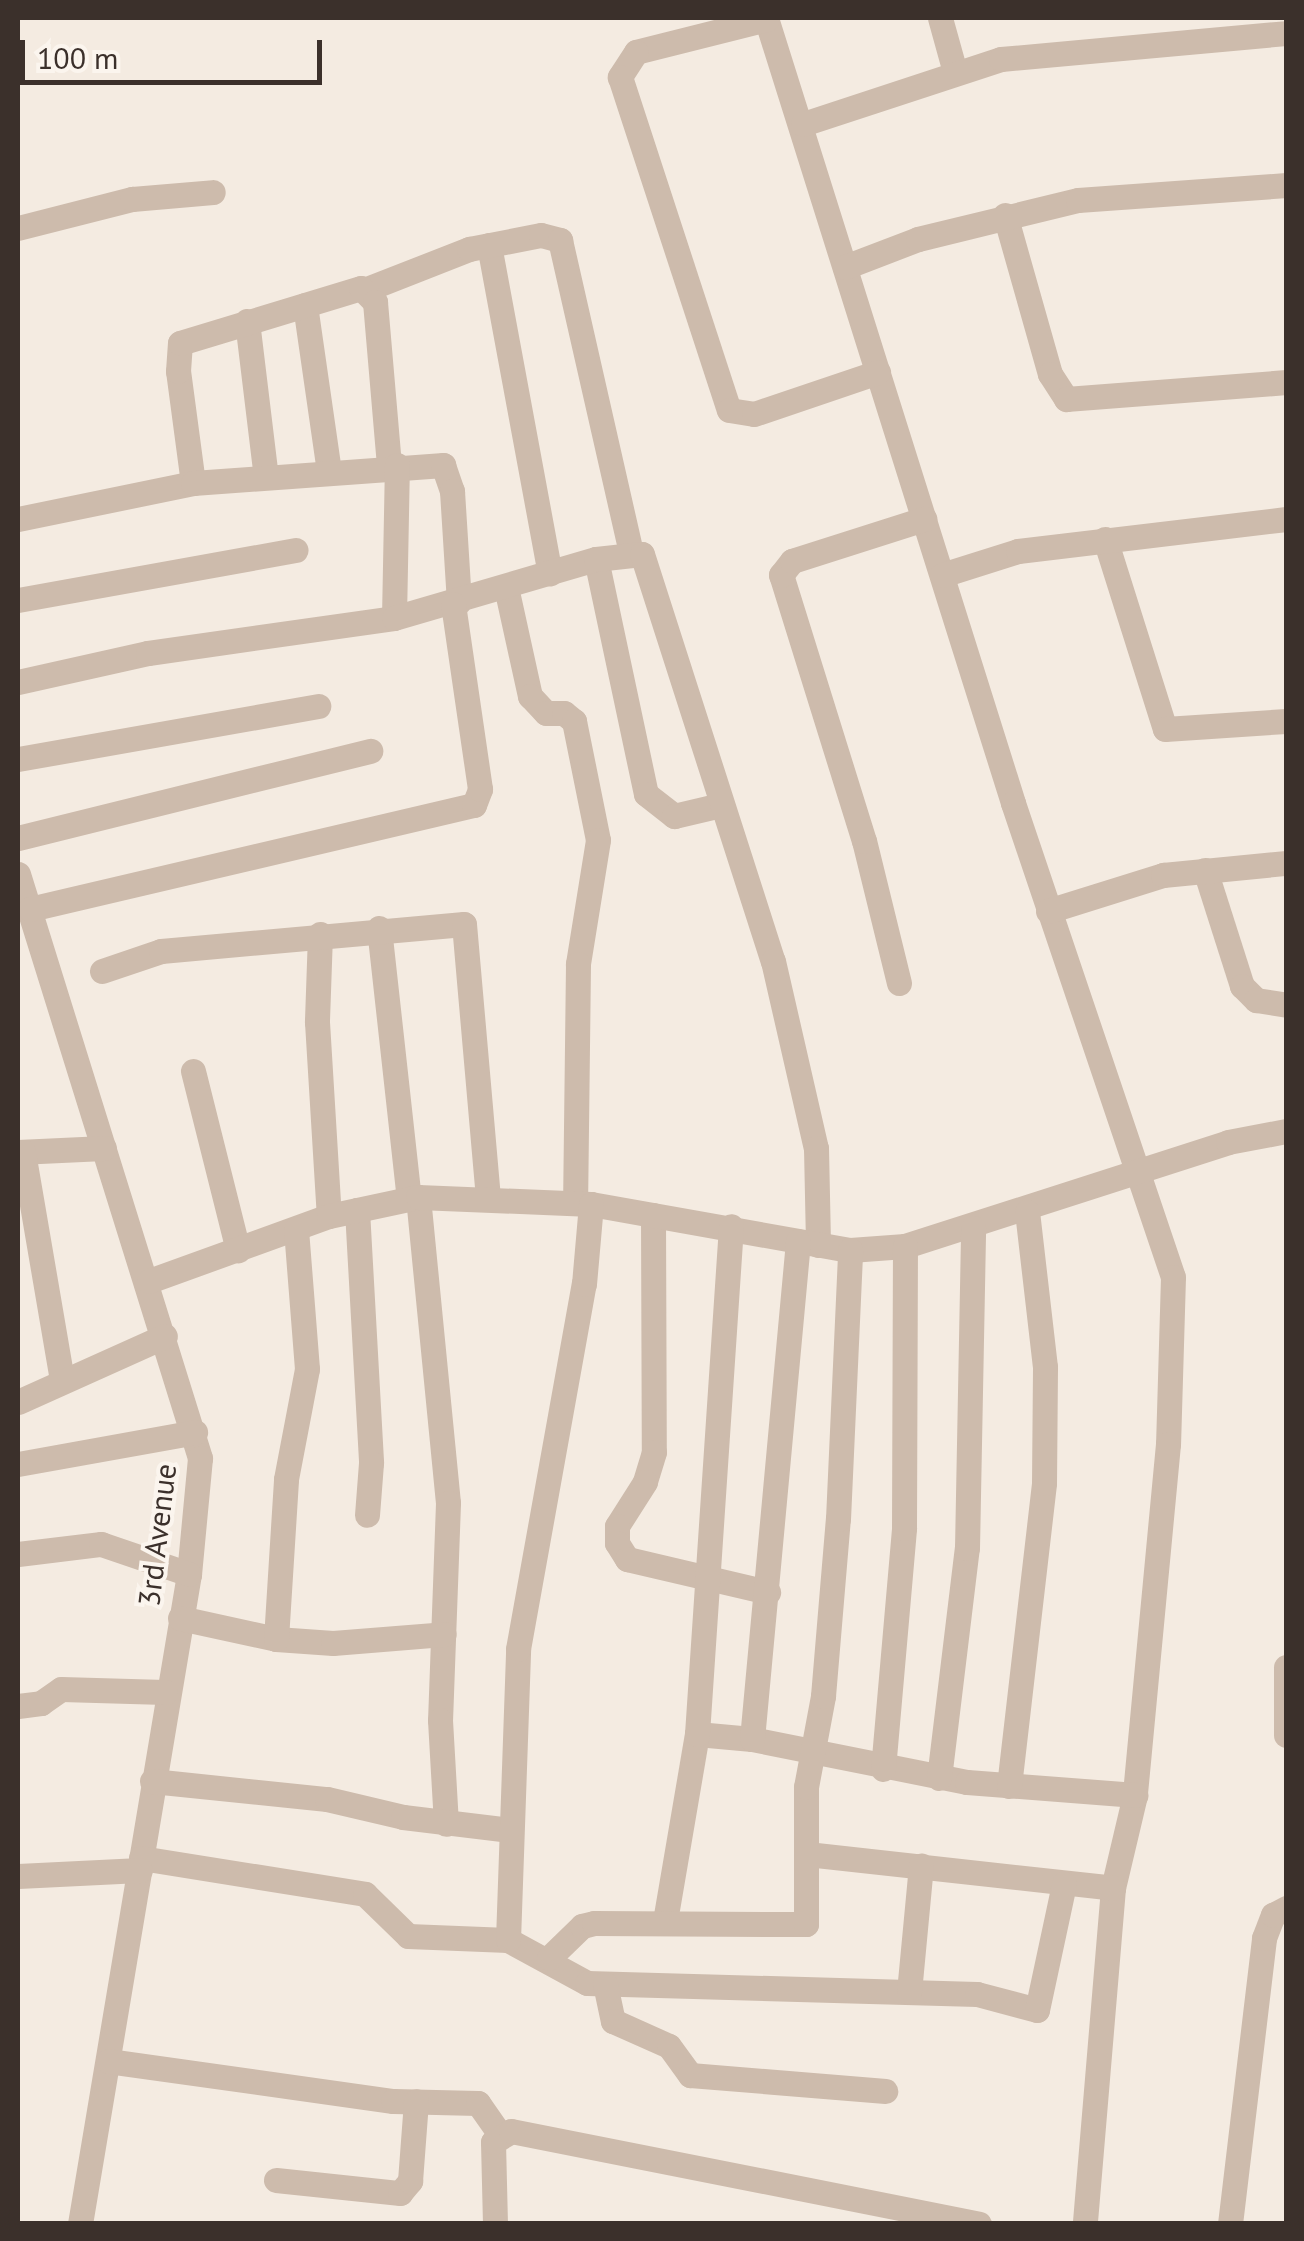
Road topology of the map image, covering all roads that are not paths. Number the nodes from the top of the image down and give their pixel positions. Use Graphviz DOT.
graph roads {
  1 [pos="766,18"];
  2 [pos="940,18"];
  3 [pos="1286,33"];
  4 [pos="955,72"];
  5 [pos="803,124"];
  6 [pos="1286,186"];
  7 [pos="213,192"];
  8 [pos="1005,215"];
  9 [pos="18,228"];
  10 [pos="490,245"];
  11 [pos="845,267"];
  12 [pos="367,289"];
  13 [pos="304,305"];
  14 [pos="247,321"];
  15 [pos="878,372"];
  16 [pos="1286,382"];
  17 [pos="393,466"];
  18 [pos="329,472"];
  19 [pos="266,478"];
  20 [pos="192,483"];
  21 [pos="18,519"];
  22 [pos="924,519"];
  23 [pos="1286,519"];
  24 [pos="1105,539"];
  25 [pos="296,550"];
  26 [pos="631,552"];
  27 [pos="596,560"];
  28 [pos="550,573"];
  29 [pos="942,575"];
  30 [pos="506,587"];
  31 [pos="18,600"];
  32 [pos="456,603"];
  33 [pos="394,618"];
  34 [pos="18,682"];
  35 [pos="318,706"];
  36 [pos="1286,721"];
  37 [pos="370,751"];
  38 [pos="18,759"];
  39 [pos="722,804"];
  40 [pos="18,838"];
  41 [pos="1286,863"];
  42 [pos="1205,870"];
  43 [pos="18,874"];
  44 [pos="30,909"];
  45 [pos="1048,911"];
  46 [pos="379,928"];
  47 [pos="320,934"];
  48 [pos="28,941"];
  49 [pos="102,972"];
  50 [pos="900,983"];
  51 [pos="1286,1005"];
  52 [pos="193,1071"];
  53 [pos="1286,1130"];
  54 [pos="104,1148"];
  55 [pos="20,1152"];
  56 [pos="1140,1169"];
  57 [pos="488,1197"];
  58 [pos="413,1198"];
  59 [pos="583,1204"];
  60 [pos="357,1210"];
  61 [pos="1027,1212"];
  62 [pos="653,1215"];
  63 [pos="329,1216"];
  64 [pos="731,1226"];
  65 [pos="973,1228"];
  66 [pos="296,1229"];
  67 [pos="808,1243"];
  68 [pos="906,1246"];
  69 [pos="238,1250"];
  70 [pos="850,1250"];
  71 [pos="148,1282"];
  72 [pos="165,1336"];
  73 [pos="62,1380"];
  74 [pos="18,1402"];
  75 [pos="194,1432"];
  76 [pos="18,1464"];
  77 [pos="367,1515"];
  78 [pos="18,1554"];
  79 [pos="190,1574"];
  80 [pos="706,1577"];
  81 [pos="768,1592"];
  82 [pos="180,1618"];
  83 [pos="444,1634"];
  84 [pos="276,1639"];
  85 [pos="1286,1666"];
  86 [pos="165,1692"];
  87 [pos="18,1706"];
  88 [pos="697,1734"];
  89 [pos="1286,1735"];
  90 [pos="752,1738"];
  91 [pos="813,1754"];
  92 [pos="884,1769"];
  93 [pos="939,1778"];
  94 [pos="152,1781"];
  95 [pos="1009,1786"];
  96 [pos="1135,1795"];
  97 [pos="446,1824"];
  98 [pos="510,1830"];
  99 [pos="807,1854"];
  100 [pos="140,1864"];
  101 [pos="921,1866"];
  102 [pos="18,1876"];
  103 [pos="1064,1884"];
  104 [pos="1113,1888"];
  105 [pos="1286,1908"];
  106 [pos="665,1920"];
  107 [pos="508,1940"];
  108 [pos="549,1958"];
  109 [pos="605,1984"];
  110 [pos="909,1992"];
  111 [pos="108,2061"];
  112 [pos="885,2091"];
  113 [pos="416,2101"];
  114 [pos="500,2133"];
  115 [pos="276,2180"];
  116 [pos="80,2224"];
  117 [pos="496,2224"];
  118 [pos="979,2224"];
  119 [pos="1085,2224"];
  120 [pos="1230,2224"];
  1 -- 5 [label="street"];
  1 -- 15 [label="street"];
  2 -- 4 [label="street"];
  3 -- 4 [label="street"];
  4 -- 5 [label="street"];
  5 -- 11 [label="street"];
  6 -- 8 [label="street"];
  7 -- 9 [label="street"];
  8 -- 11 [label="street"];
  8 -- 16 [label="street"];
  10 -- 12 [label="street"];
  10 -- 26 [label="street"];
  10 -- 28 [label="street"];
  11 -- 15 [label="street"];
  12 -- 13 [label="street"];
  12 -- 17 [label="street"];
  13 -- 14 [label="street"];
  13 -- 18 [label="street"];
  14 -- 19 [label="street"];
  14 -- 20 [label="street"];
  15 -- 22 [label="street"];
  17 -- 18 [label="street"];
  17 -- 32 [label="street"];
  17 -- 33 [label="street"];
  18 -- 19 [label="street"];
  19 -- 20 [label="street"];
  20 -- 21 [label="street"];
  22 -- 29 [label="street"];
  22 -- 50 [label="street"];
  23 -- 24 [label="street"];
  24 -- 29 [label="street"];
  24 -- 36 [label="street"];
  25 -- 31 [label="street"];
  26 -- 27 [label="street"];
  26 -- 39 [label="street"];
  27 -- 28 [label="street"];
  27 -- 39 [label="street"];
  28 -- 30 [label="street"];
  29 -- 45 [label="street"];
  30 -- 32 [label="street"];
  30 -- 59 [label="street"];
  32 -- 33 [label="street"];
  32 -- 44 [label="street"];
  33 -- 34 [label="street"];
  35 -- 38 [label="street"];
  37 -- 40 [label="street"];
  39 -- 67 [label="street"];
  41 -- 42 [label="street"];
  42 -- 45 [label="street"];
  42 -- 51 [label="street"];
  43 -- 44 [label="street, 3rd Avenue"];
  44 -- 48 [label="street, 3rd Avenue"];
  45 -- 56 [label="street"];
  46 -- 47 [label="street"];
  46 -- 57 [label="street"];
  46 -- 58 [label="street"];
  47 -- 49 [label="street"];
  47 -- 63 [label="street"];
  48 -- 54 [label="street, 3rd Avenue"];
  52 -- 69 [label="street"];
  53 -- 56 [label="street"];
  54 -- 55 [label="street"];
  54 -- 71 [label="street, 3rd Avenue"];
  55 -- 73 [label="street"];
  56 -- 61 [label="street"];
  56 -- 96 [label="street"];
  57 -- 58 [label="street"];
  57 -- 59 [label="street"];
  58 -- 60 [label="street"];
  58 -- 83 [label="street"];
  59 -- 62 [label="street"];
  59 -- 98 [label="street"];
  60 -- 63 [label="street"];
  60 -- 77 [label="street"];
  61 -- 65 [label="street"];
  61 -- 95 [label="street"];
  62 -- 64 [label="street"];
  62 -- 80 [label="street"];
  63 -- 66 [label="street"];
  64 -- 67 [label="street"];
  64 -- 80 [label="street"];
  65 -- 68 [label="street"];
  65 -- 93 [label="street"];
  66 -- 69 [label="street"];
  66 -- 84 [label="street"];
  67 -- 70 [label="street"];
  67 -- 81 [label="street"];
  68 -- 70 [label="street"];
  68 -- 92 [label="street"];
  69 -- 71 [label="street"];
  70 -- 91 [label="street"];
  71 -- 72 [label="street, 3rd Avenue"];
  72 -- 73 [label="street"];
  72 -- 75 [label="street, 3rd Avenue"];
  73 -- 74 [label="street"];
  75 -- 76 [label="street"];
  75 -- 79 [label="street, 3rd Avenue"];
  78 -- 79 [label="street"];
  79 -- 82 [label="street, 3rd Avenue"];
  80 -- 81 [label="street"];
  80 -- 88 [label="street"];
  81 -- 90 [label="street"];
  82 -- 84 [label="street"];
  82 -- 86 [label="street, 3rd Avenue"];
  83 -- 84 [label="street"];
  83 -- 97 [label="street"];
  85 -- 89 [label="street"];
  86 -- 87 [label="street"];
  86 -- 94 [label="street, 3rd Avenue"];
  88 -- 90 [label="street"];
  88 -- 106 [label="street"];
  90 -- 91 [label="street"];
  91 -- 92 [label="street"];
  91 -- 99 [label="street"];
  92 -- 93 [label="street"];
  93 -- 95 [label="street"];
  94 -- 97 [label="street"];
  94 -- 100 [label="street, 3rd Avenue"];
  95 -- 96 [label="street"];
  96 -- 104 [label="street"];
  97 -- 98 [label="street"];
  98 -- 107 [label="street"];
  99 -- 101 [label="street"];
  99 -- 106 [label="street"];
  100 -- 102 [label="street"];
  100 -- 107 [label="street"];
  100 -- 111 [label="street, 3rd Avenue"];
  101 -- 103 [label="street"];
  101 -- 110 [label="street"];
  103 -- 104 [label="street"];
  103 -- 110 [label="street"];
  104 -- 119 [label="street"];
  105 -- 120 [label="street"];
  106 -- 108 [label="street"];
  107 -- 108 [label="street"];
  108 -- 109 [label="street"];
  109 -- 110 [label="street"];
  109 -- 112 [label="street"];
  111 -- 113 [label="street"];
  111 -- 116 [label="street, 3rd Avenue"];
  113 -- 114 [label="street"];
  113 -- 115 [label="street"];
  114 -- 117 [label="street"];
  114 -- 118 [label="street"];
}
